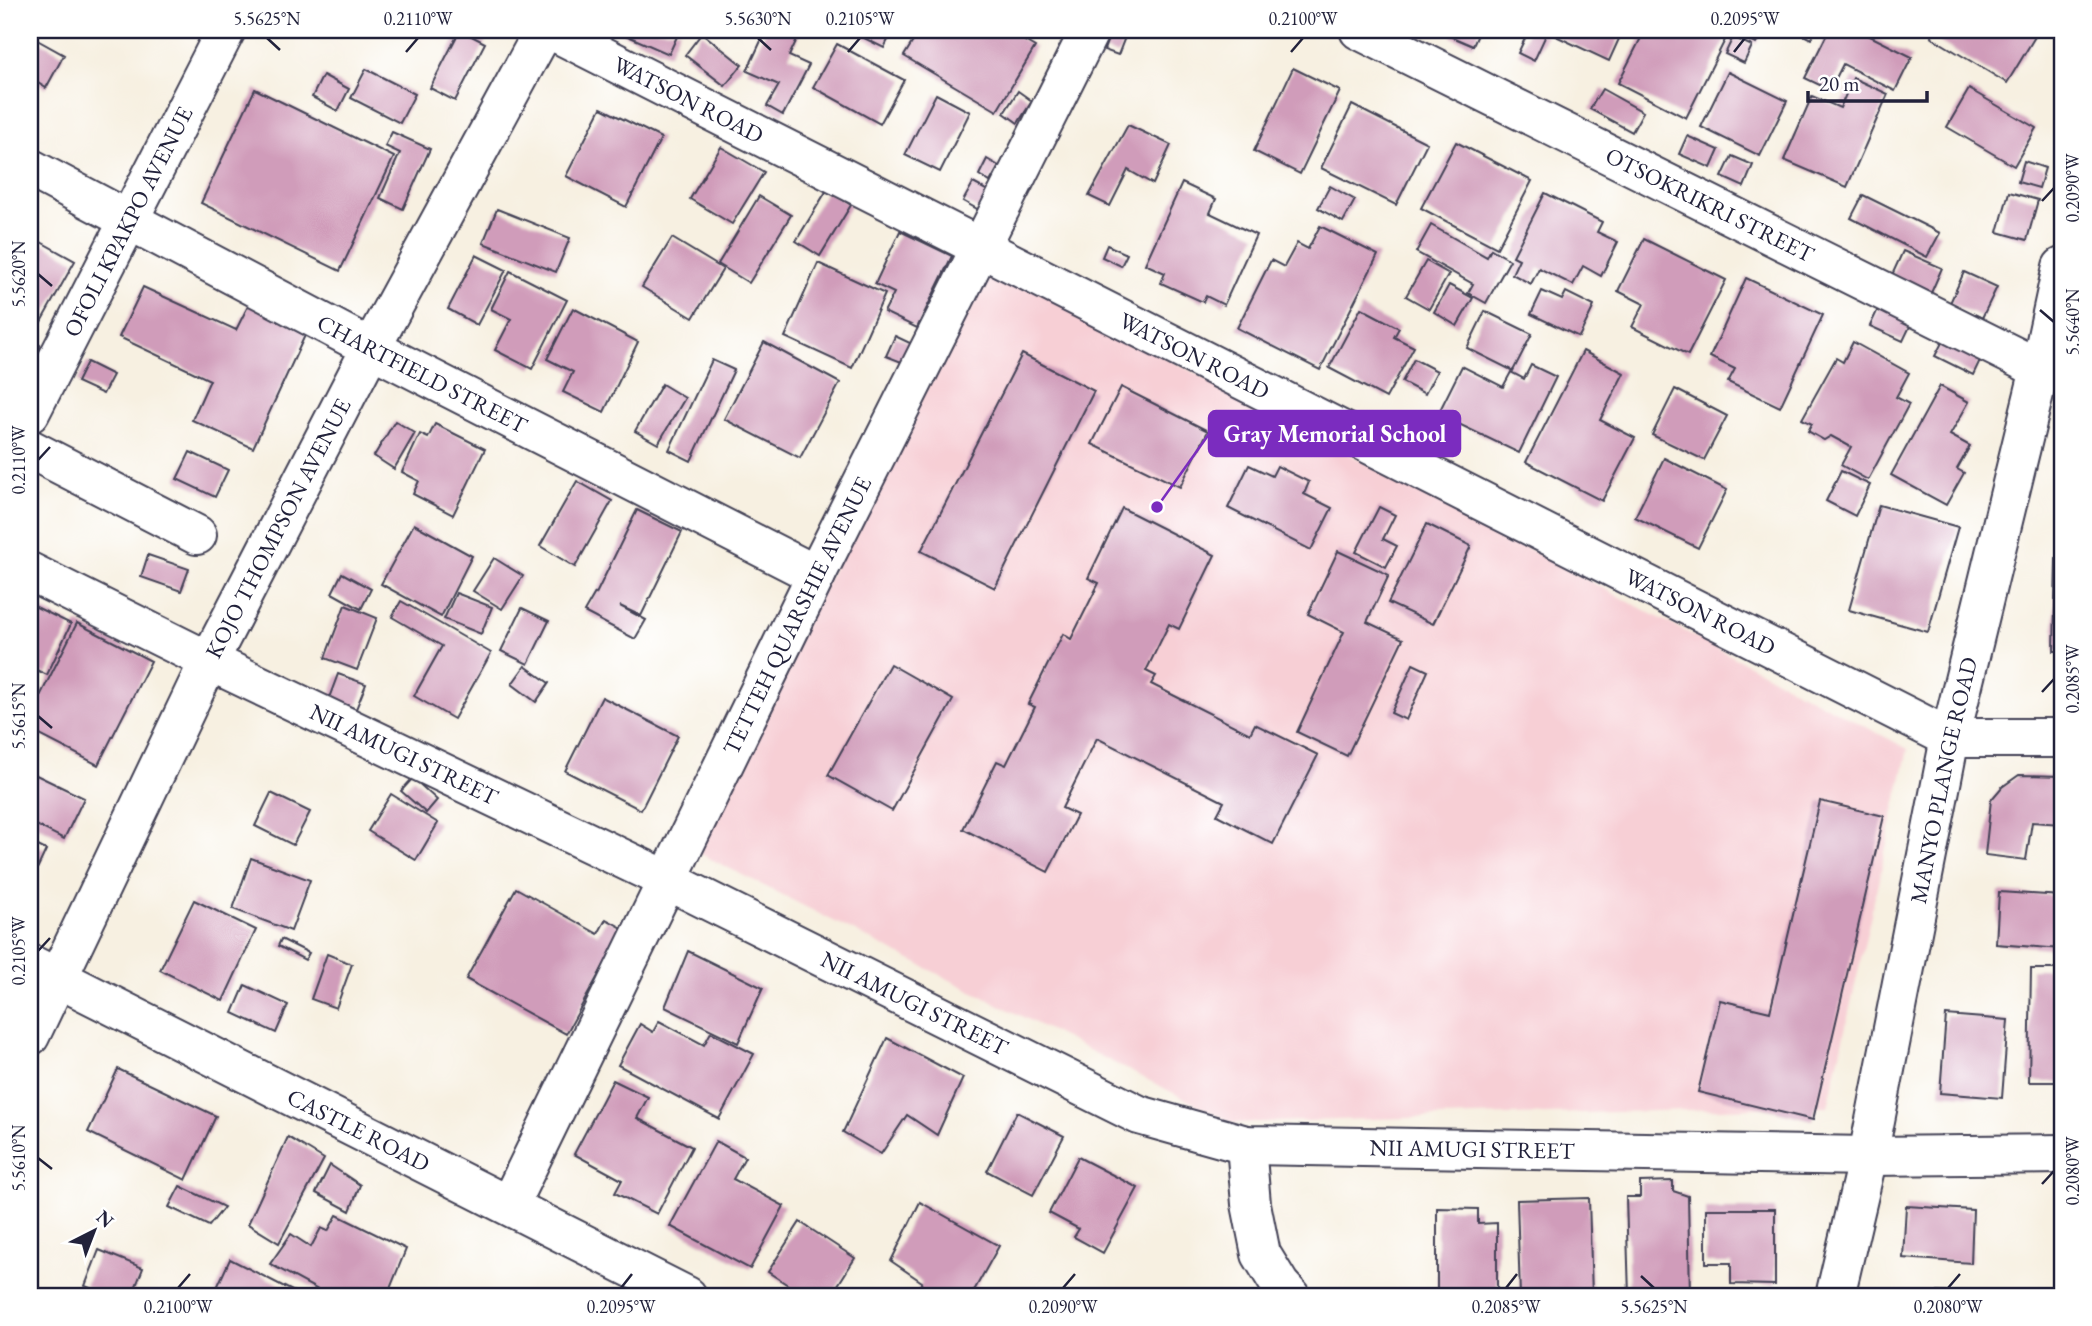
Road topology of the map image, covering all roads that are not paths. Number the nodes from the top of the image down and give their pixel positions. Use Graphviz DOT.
graph roads {
  1 [pos="226,30"];
  2 [pos="544,30"];
  3 [pos="551,30"];
  4 [pos="1090,30"];
  5 [pos="1359,30"];
  6 [pos="30,168"];
  7 [pos="131,219"];
  8 [pos="982,246"];
  9 [pos="2062,267"];
  10 [pos="371,348"];
  11 [pos="2051,369"];
  12 [pos="30,413"];
  13 [pos="30,449"];
  14 [pos="197,535"];
  15 [pos="30,572"];
  16 [pos="817,575"];
  17 [pos="209,661"];
  18 [pos="1950,738"];
  19 [pos="2062,738"];
  20 [pos="667,880"];
  21 [pos="44,971"];
  22 [pos="30,1036"];
  23 [pos="1246,1145"];
  24 [pos="2062,1154"];
  25 [pos="1868,1156"];
  26 [pos="509,1205"];
  27 [pos="687,1296"];
  28 [pos="1290,1296"];
  29 [pos="1835,1296"];
  1 -- 7 [label="street, OFOLI KPAKPO AVENUE"];
  2 -- 10 [label="street, KOJO THOMPSON AVENUE"];
  3 -- 8 [label="street, WATSON ROAD"];
  4 -- 8 [label="street, TETTEH QUARSHIE AVENUE"];
  5 -- 11 [label="street, OTSOKRIKRI STREET"];
  6 -- 7 [label="street, CHARTFIELD STREET"];
  7 -- 10 [label="street, CHARTFIELD STREET"];
  7 -- 12 [label="street, OFOLI KPAKPO AVENUE"];
  8 -- 16 [label="street, TETTEH QUARSHIE AVENUE"];
  8 -- 18 [label="street, WATSON ROAD"];
  9 -- 11 [label="street, MANYO PLANGE ROAD"];
  10 -- 16 [label="street, CHARTFIELD STREET"];
  10 -- 17 [label="street, KOJO THOMPSON AVENUE"];
  11 -- 18 [label="street, MANYO PLANGE ROAD"];
  13 -- 14 [label="street"];
  15 -- 17 [label="street, NII AMUGI STREET"];
  16 -- 20 [label="street, TETTEH QUARSHIE AVENUE"];
  17 -- 20 [label="street, NII AMUGI STREET"];
  17 -- 21 [label="street, KOJO THOMPSON AVENUE"];
  18 -- 19 [label="street"];
  18 -- 25 [label="street, MANYO PLANGE ROAD"];
  20 -- 23 [label="street, NII AMUGI STREET"];
  20 -- 26 [label="street, TETTEH QUARSHIE AVENUE"];
  21 -- 22 [label="street, KOJO THOMPSON AVENUE"];
  21 -- 26 [label="street, CASTLE ROAD"];
  23 -- 25 [label="street, NII AMUGI STREET"];
  23 -- 28 [label="street"];
  24 -- 25 [label="street, NII AMUGI STREET"];
  25 -- 29 [label="street, MANYO PLANGE ROAD"];
  26 -- 27 [label="street, CASTLE ROAD"];
}
